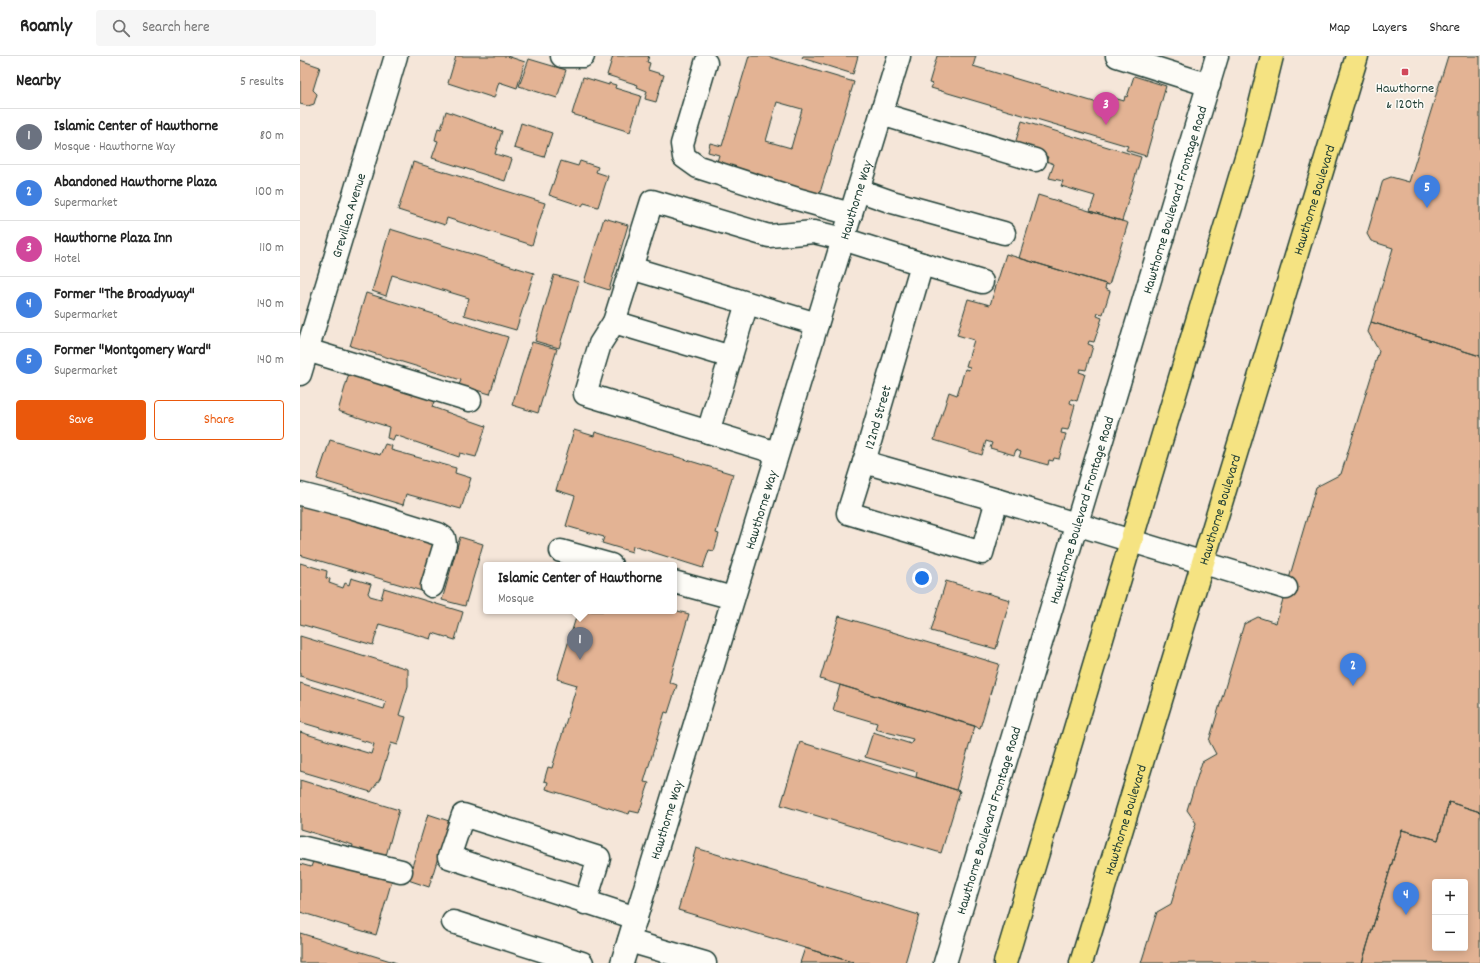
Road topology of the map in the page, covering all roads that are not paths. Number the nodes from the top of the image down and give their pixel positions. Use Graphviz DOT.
graph roads {
  1 [pos="396,56"];
  2 [pos="562,56"];
  3 [pos="583,56"];
  4 [pos="898,56"];
  5 [pos="1117,56"];
  6 [pos="1217,56"];
  7 [pos="1272,56"];
  8 [pos="1357,56"];
  9 [pos="706,63"];
  10 [pos="1209,85"];
  11 [pos="881,114"];
  12 [pos="1035,160"];
  13 [pos="858,190"];
  14 [pos="851,214"];
  15 [pos="1004,233"];
  16 [pos="843,238"];
  17 [pos="922,264"];
  18 [pos="631,268"];
  19 [pos="982,282"];
  20 [pos="748,303"];
  21 [pos="614,322"];
  22 [pos="817,324"];
  23 [pos="309,344"];
  24 [pos="731,357"];
  25 [pos="408,369"];
  26 [pos="300,374"];
  27 [pos="470,400"];
  28 [pos="708,432"];
  29 [pos="778,453"];
  30 [pos="864,462"];
  31 [pos="300,494"];
  32 [pos="996,500"];
  33 [pos="1077,525"];
  34 [pos="1132,543"];
  35 [pos="561,551"];
  36 [pos="601,562"];
  37 [pos="1202,563"];
  38 [pos="677,583"];
  39 [pos="432,586"];
  40 [pos="1286,588"];
  41 [pos="733,598"];
  42 [pos="300,847"];
  43 [pos="401,871"];
  44 [pos="585,903"];
  45 [pos="636,918"];
  46 [pos="453,922"];
  47 [pos="629,941"];
  48 [pos="582,963"];
  49 [pos="622,963"];
  50 [pos="705,963"];
  51 [pos="945,963"];
  52 [pos="1005,963"];
  53 [pos="1081,963"];
  1 -- 23 [label="street, Grevillea Avenue"];
  2 -- 3 [label="street"];
  4 -- 11 [label="street, Hawthorne Way"];
  5 -- 10 [label="street"];
  6 -- 10 [label="street, Hawthorne Boulevard Frontage Road"];
  7 -- 34 [label="main road"];
  8 -- 37 [label="main road, Hawthorne Boulevard"];
  9 -- 14 [label="street"];
  10 -- 33 [label="street, Hawthorne Boulevard Frontage Road"];
  11 -- 12 [label="street"];
  11 -- 13 [label="street, Hawthorne Way"];
  13 -- 14 [label="street, Hawthorne Way"];
  13 -- 15 [label="street"];
  14 -- 16 [label="street, Hawthorne Way"];
  16 -- 17 [label="street"];
  16 -- 18 [label="street"];
  16 -- 22 [label="street, Hawthorne Way"];
  17 -- 19 [label="street"];
  17 -- 30 [label="street, 122nd Street"];
  18 -- 20 [label="street"];
  18 -- 21 [label="street"];
  20 -- 22 [label="street"];
  20 -- 24 [label="street"];
  21 -- 24 [label="street"];
  21 -- 28 [label="street"];
  22 -- 29 [label="street, Hawthorne Way"];
  23 -- 25 [label="street"];
  23 -- 26 [label="street, Grevillea Avenue"];
  23 -- 27 [label="street"];
  24 -- 28 [label="street"];
  28 -- 29 [label="street"];
  29 -- 41 [label="street, Hawthorne Way"];
  30 -- 32 [label="street, 122nd Street"];
  30 -- 32 [label="street"];
  31 -- 39 [label="street"];
  32 -- 33 [label="street, 122nd Street"];
  33 -- 34 [label="street, 122nd Street"];
  33 -- 51 [label="street, Hawthorne Boulevard Frontage Road"];
  34 -- 37 [label="street, 122nd Street"];
  34 -- 52 [label="main road"];
  35 -- 36 [label="street"];
  37 -- 40 [label="street, 122nd Street"];
  37 -- 53 [label="main road, Hawthorne Boulevard"];
  38 -- 41 [label="street"];
  41 -- 45 [label="street, Hawthorne Way"];
  42 -- 43 [label="street"];
  44 -- 44 [label="street"];
  44 -- 45 [label="street"];
  45 -- 47 [label="street, Hawthorne Way"];
  46 -- 48 [label="street"];
  47 -- 49 [label="street, Hawthorne Way"];
  47 -- 50 [label="street"];
}
